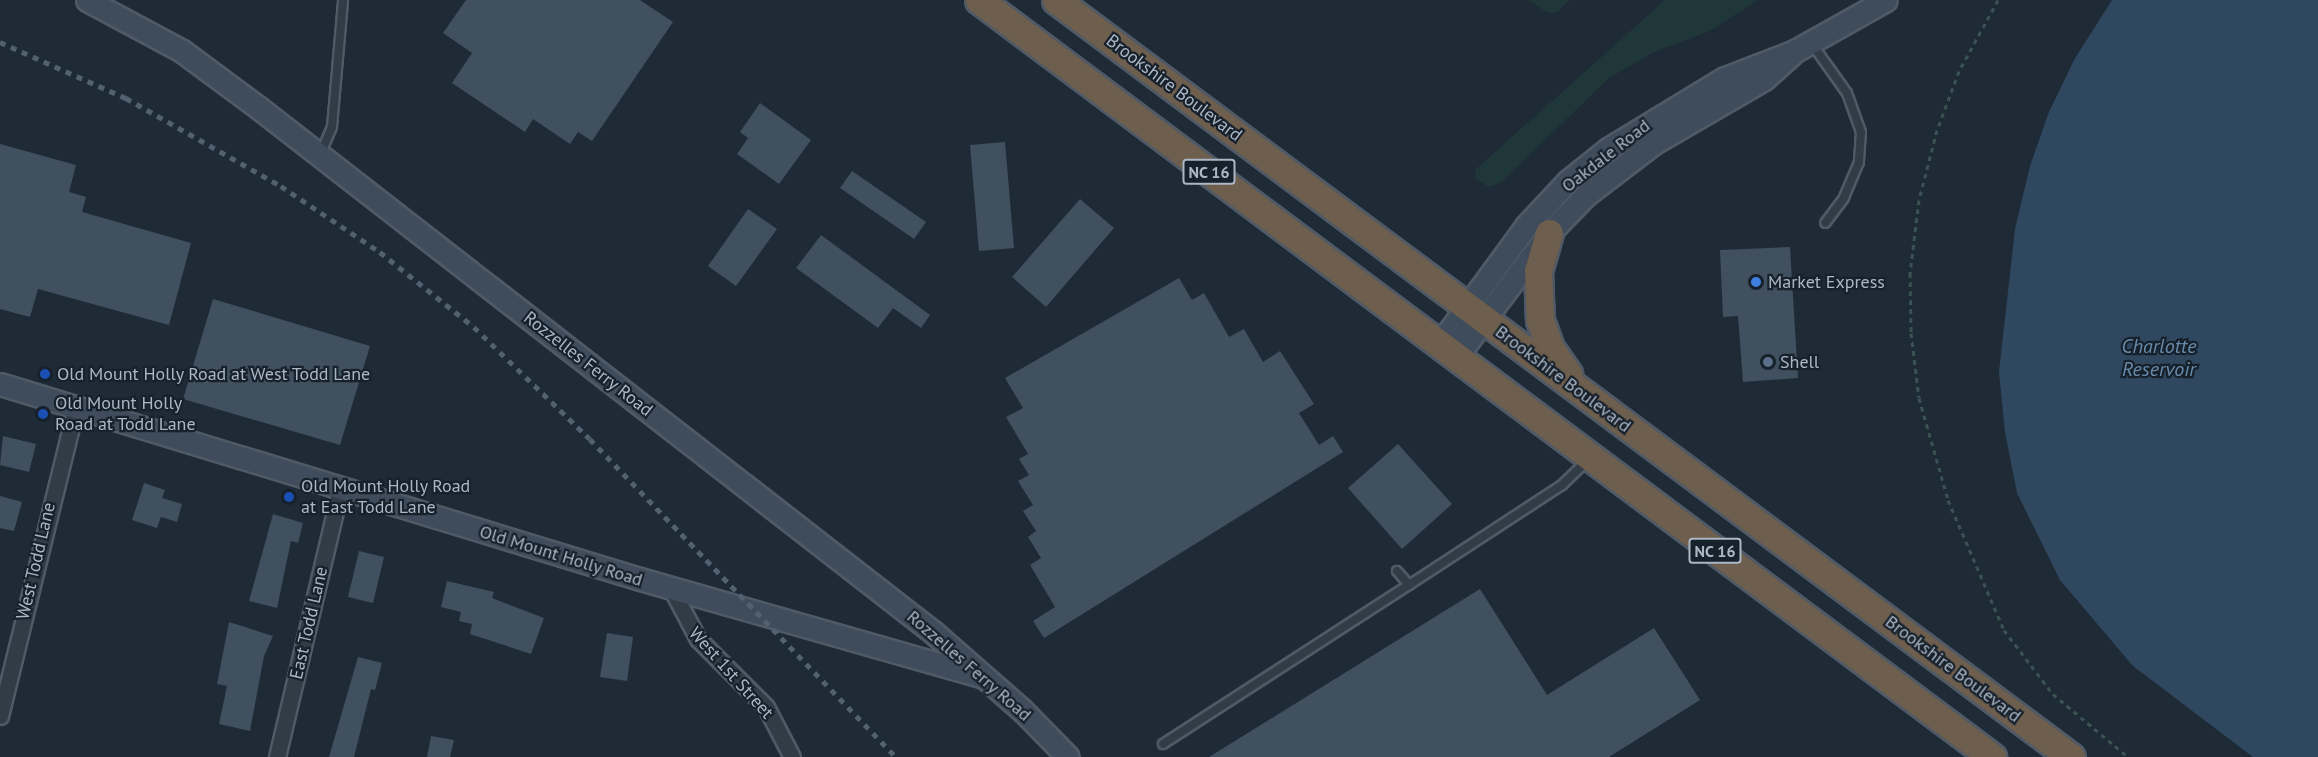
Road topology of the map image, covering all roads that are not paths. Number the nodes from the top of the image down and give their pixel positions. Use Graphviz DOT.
graph roads {
  1 [pos="87,0"];
  2 [pos="343,0"];
  3 [pos="979,0"];
  4 [pos="1056,0"];
  5 [pos="1886,0"];
  6 [pos="1803,47"];
  7 [pos="320,156"];
  8 [pos="1825,223"];
  9 [pos="1549,233"];
  10 [pos="1475,312"];
  11 [pos="1448,351"];
  12 [pos="0,384"];
  13 [pos="1582,392"];
  14 [pos="76,406"];
  15 [pos="1591,458"];
  16 [pos="340,489"];
  17 [pos="1397,571"];
  18 [pos="1409,585"];
  19 [pos="671,588"];
  20 [pos="987,678"];
  21 [pos="0,716"];
  22 [pos="1163,744"];
  23 [pos="277,757"];
  24 [pos="792,757"];
  25 [pos="1068,757"];
  26 [pos="1992,757"];
  27 [pos="2071,757"];
  1 -- 7 [label="street, Rozzelles Ferry Road"];
  2 -- 7 [label="lane"];
  3 -- 11 [label="highway, NC 16"];
  4 -- 10 [label="highway, Brookshire Boulevard / NC 16"];
  5 -- 6 [label="street, Oakdale Road"];
  6 -- 8 [label="lane"];
  6 -- 9 [label="street, Oakdale Road"];
  6 -- 10 [label="street, Oakdale Road"];
  7 -- 20 [label="street, Rozzelles Ferry Road"];
  9 -- 10 [label="street, Oakdale Road"];
  9 -- 13 [label="highway"];
  10 -- 11 [label="street, Oakdale Road"];
  10 -- 13 [label="highway, Brookshire Boulevard / NC 16"];
  11 -- 15 [label="highway, NC 16"];
  12 -- 14 [label="street, Old Mount Holly Road"];
  13 -- 27 [label="highway, Brookshire Boulevard / NC 16"];
  14 -- 16 [label="street, Old Mount Holly Road"];
  14 -- 21 [label="street, West Todd Lane"];
  15 -- 18 [label="lane"];
  15 -- 26 [label="highway, NC 16"];
  16 -- 19 [label="street, Old Mount Holly Road"];
  16 -- 23 [label="street, East Todd Lane"];
  17 -- 18 [label="lane"];
  18 -- 22 [label="lane"];
  19 -- 20 [label="street, Old Mount Holly Road"];
  19 -- 24 [label="street, West 1st Street"];
  20 -- 25 [label="street, Rozzelles Ferry Road"];
}
